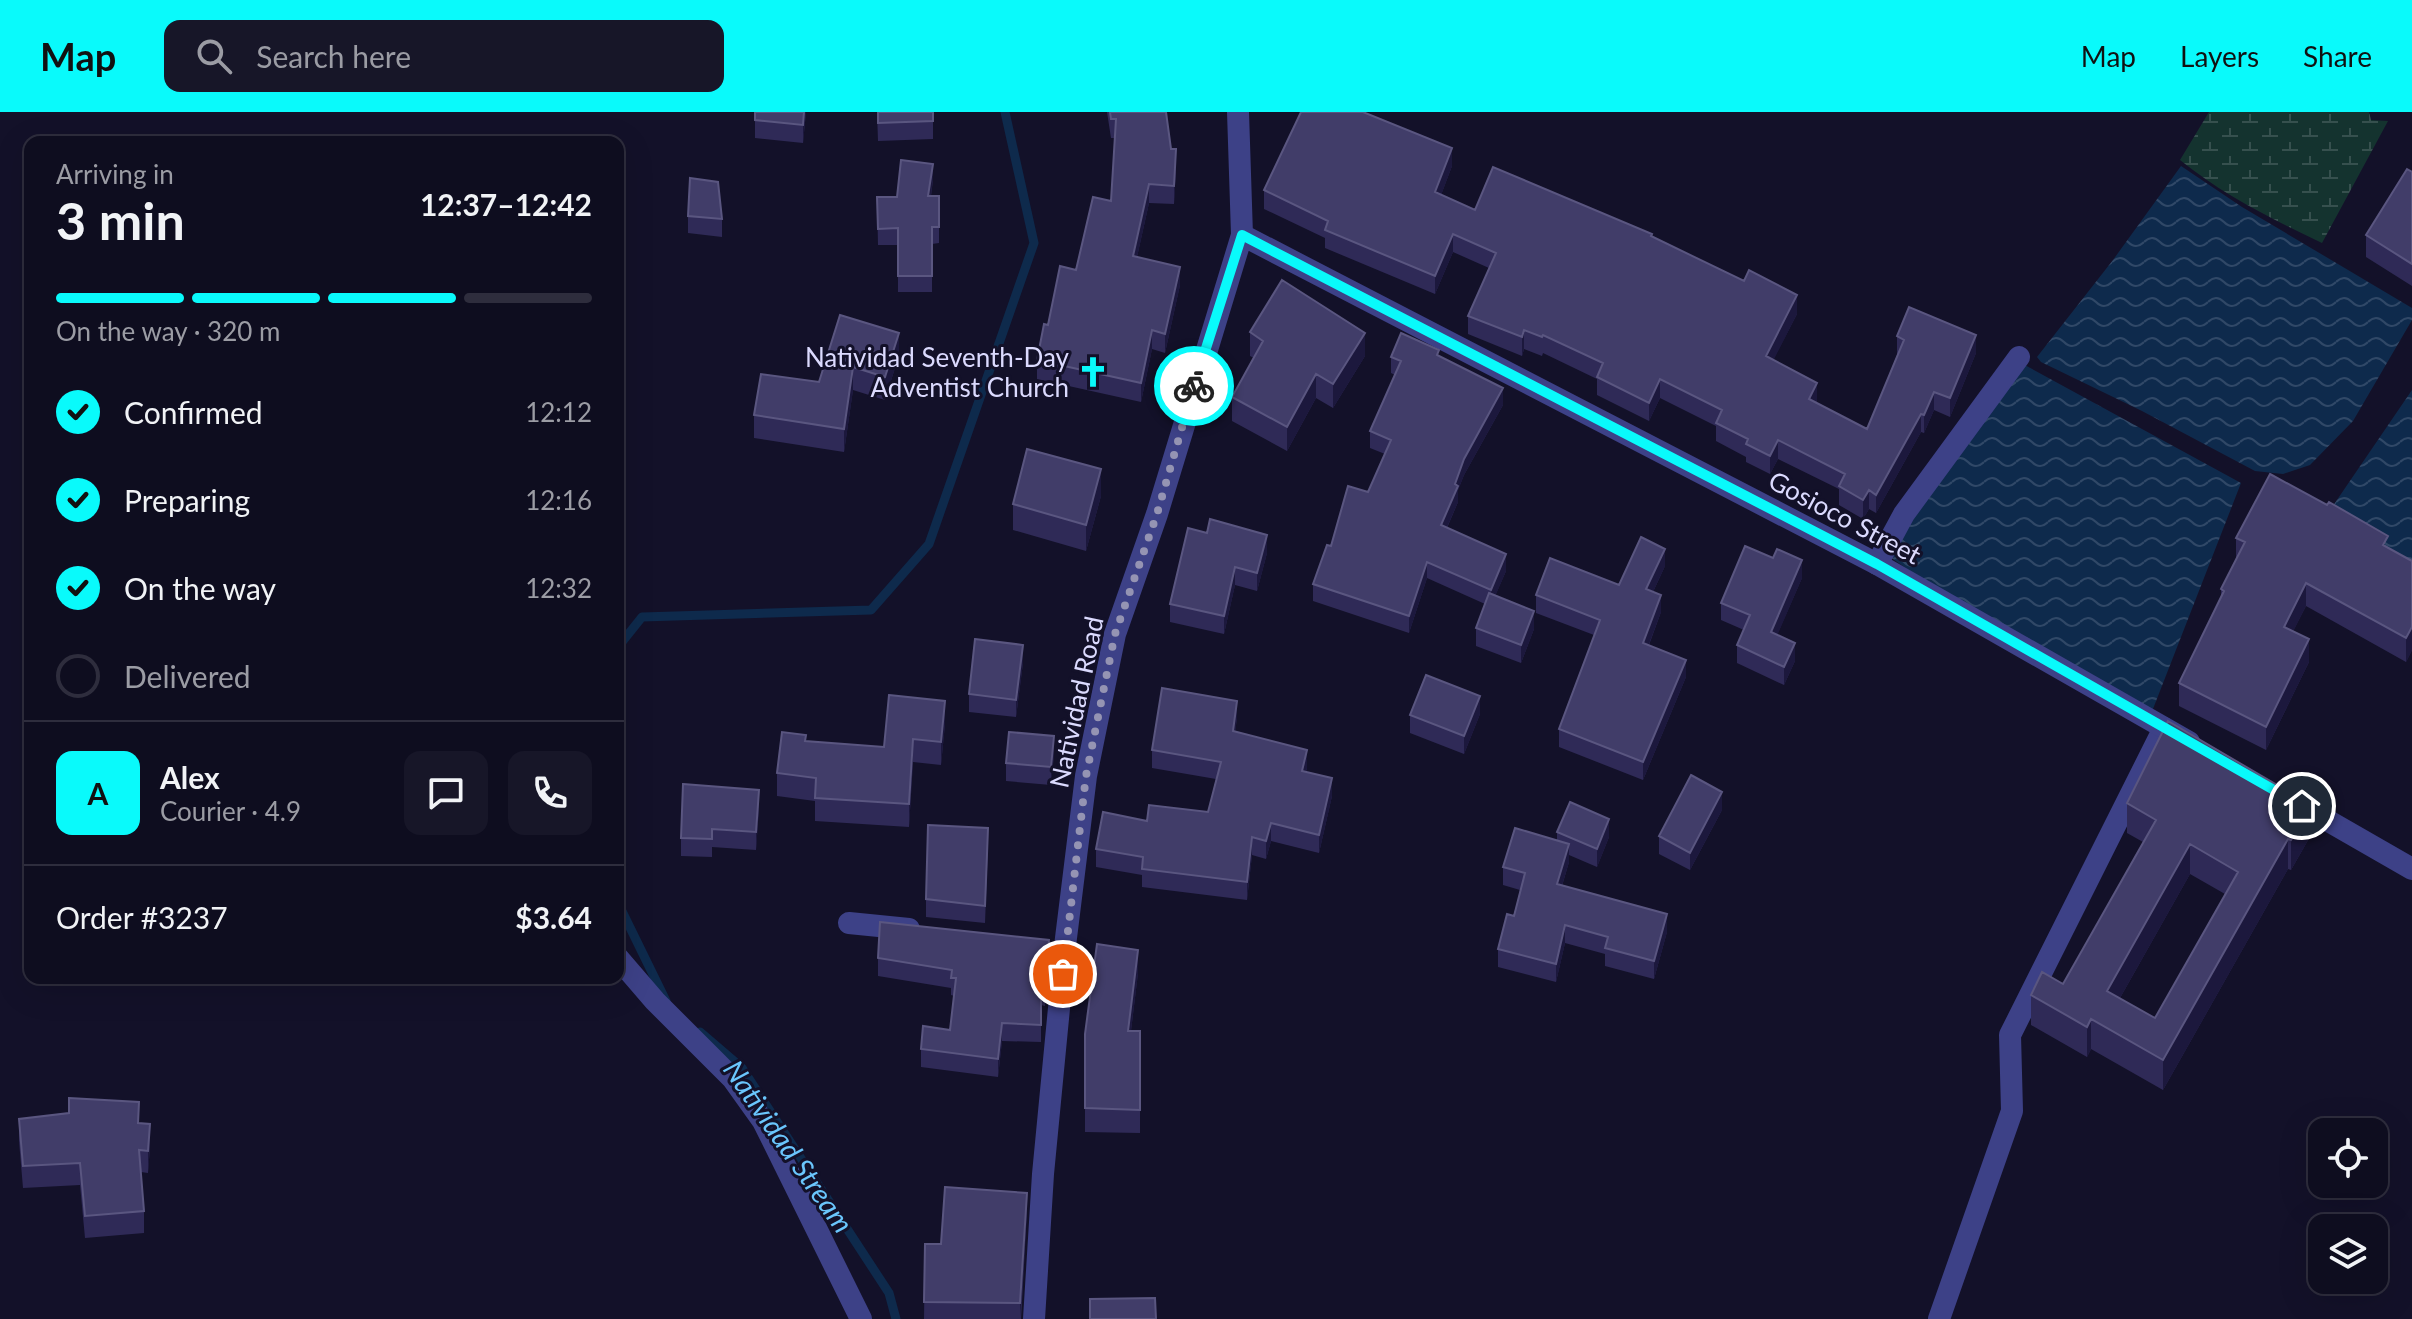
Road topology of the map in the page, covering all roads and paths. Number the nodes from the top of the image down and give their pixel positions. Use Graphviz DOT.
graph roads {
  1 [pos="1238,112"];
  2 [pos="1242,235"];
  3 [pos="2019,357"];
  4 [pos="1877,564"];
  5 [pos="2164,728"];
  6 [pos="2205,751"];
  7 [pos="2261,783"];
  8 [pos="2412,869"];
  9 [pos="849,923"];
  10 [pos="926,931"];
  11 [pos="624,965"];
  12 [pos="861,1319"];
  13 [pos="1034,1319"];
  14 [pos="1939,1319"];
  1 -- 2 [label="street, Natividad Road"];
  2 -- 4 [label="street, Gosioco Street"];
  2 -- 13 [label="street, Natividad Road"];
  3 -- 4 [label="street"];
  4 -- 5 [label="street, Gosioco Street"];
  5 -- 6 [label="street, Gosioco Street"];
  5 -- 14 [label="street"];
  7 -- 8 [label="street"];
  9 -- 10 [label="street"];
  11 -- 12 [label="street"];
}
